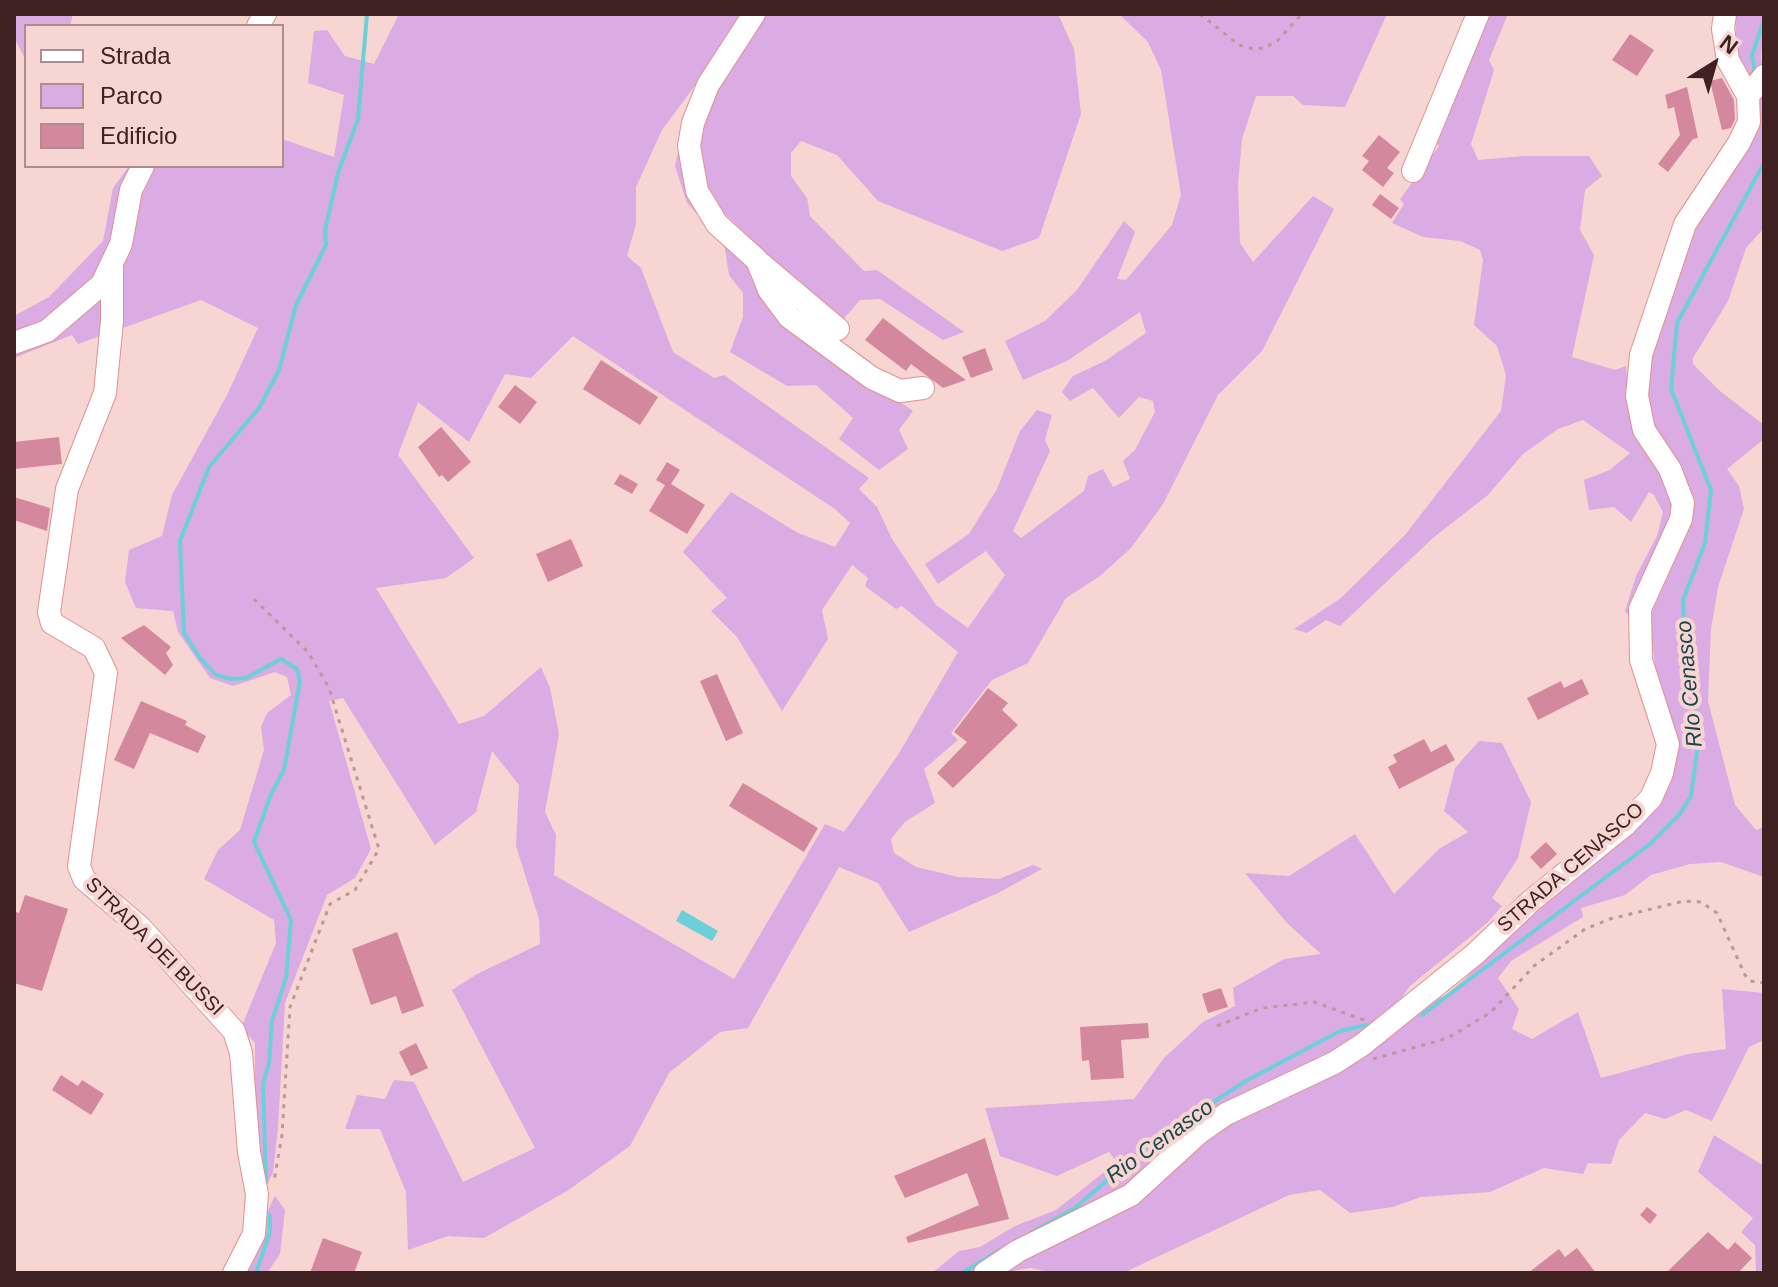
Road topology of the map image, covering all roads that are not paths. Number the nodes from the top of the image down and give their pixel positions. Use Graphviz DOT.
graph roads {
  1 [pos="754,14"];
  2 [pos="1478,14"];
  3 [pos="1725,14"];
  4 [pos="1764,76"];
  5 [pos="1748,96"];
  6 [pos="142,168"];
  7 [pos="1413,171"];
  8 [pos="757,260"];
  9 [pos="112,268"];
  10 [pos="838,329"];
  11 [pos="14,343"];
  12 [pos="923,388"];
  13 [pos="234,1273"];
  14 [pos="985,1273"];
  1 -- 8 [label="street"];
  2 -- 7 [label="street"];
  3 -- 5 [label="street"];
  4 -- 5 [label="street"];
  5 -- 14 [label="street, STRADA CENASCO"];
  6 -- 9 [label="street"];
  8 -- 10 [label="street"];
  8 -- 12 [label="street"];
  9 -- 11 [label="street"];
  9 -- 13 [label="street, STRADA DEI BUSSI"];
}
